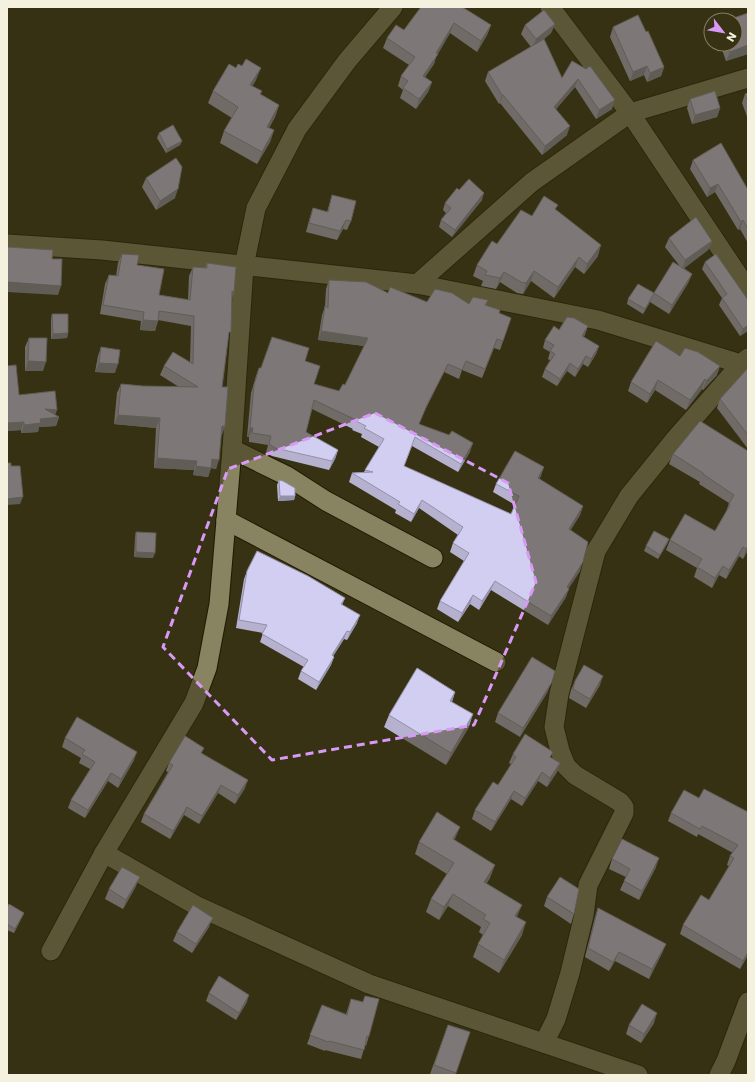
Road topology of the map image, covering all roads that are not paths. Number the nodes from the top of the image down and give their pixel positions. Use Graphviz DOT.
graph roads {
  1 [pos="393,7"];
  2 [pos="550,7"];
  3 [pos="748,78"];
  4 [pos="630,113"];
  5 [pos="7,244"];
  6 [pos="244,266"];
  7 [pos="417,284"];
  8 [pos="748,290"];
  9 [pos="745,361"];
  10 [pos="232,449"];
  11 [pos="226,520"];
  12 [pos="432,558"];
  13 [pos="496,662"];
  14 [pos="104,853"];
  15 [pos="51,951"];
  16 [pos="748,1002"];
  17 [pos="544,1043"];
  18 [pos="638,1075"];
  19 [pos="719,1075"];
  1 -- 6 [label="street"];
  2 -- 4 [label="street"];
  3 -- 4 [label="street"];
  4 -- 7 [label="street"];
  4 -- 8 [label="street"];
  5 -- 6 [label="street"];
  6 -- 7 [label="street"];
  6 -- 10 [label="street"];
  7 -- 9 [label="street"];
  9 -- 17 [label="street"];
  10 -- 11 [label="street"];
  10 -- 12 [label="street"];
  11 -- 13 [label="street"];
  11 -- 14 [label="street"];
  14 -- 15 [label="street"];
  14 -- 17 [label="street"];
  16 -- 19 [label="street"];
  17 -- 18 [label="street"];
}
